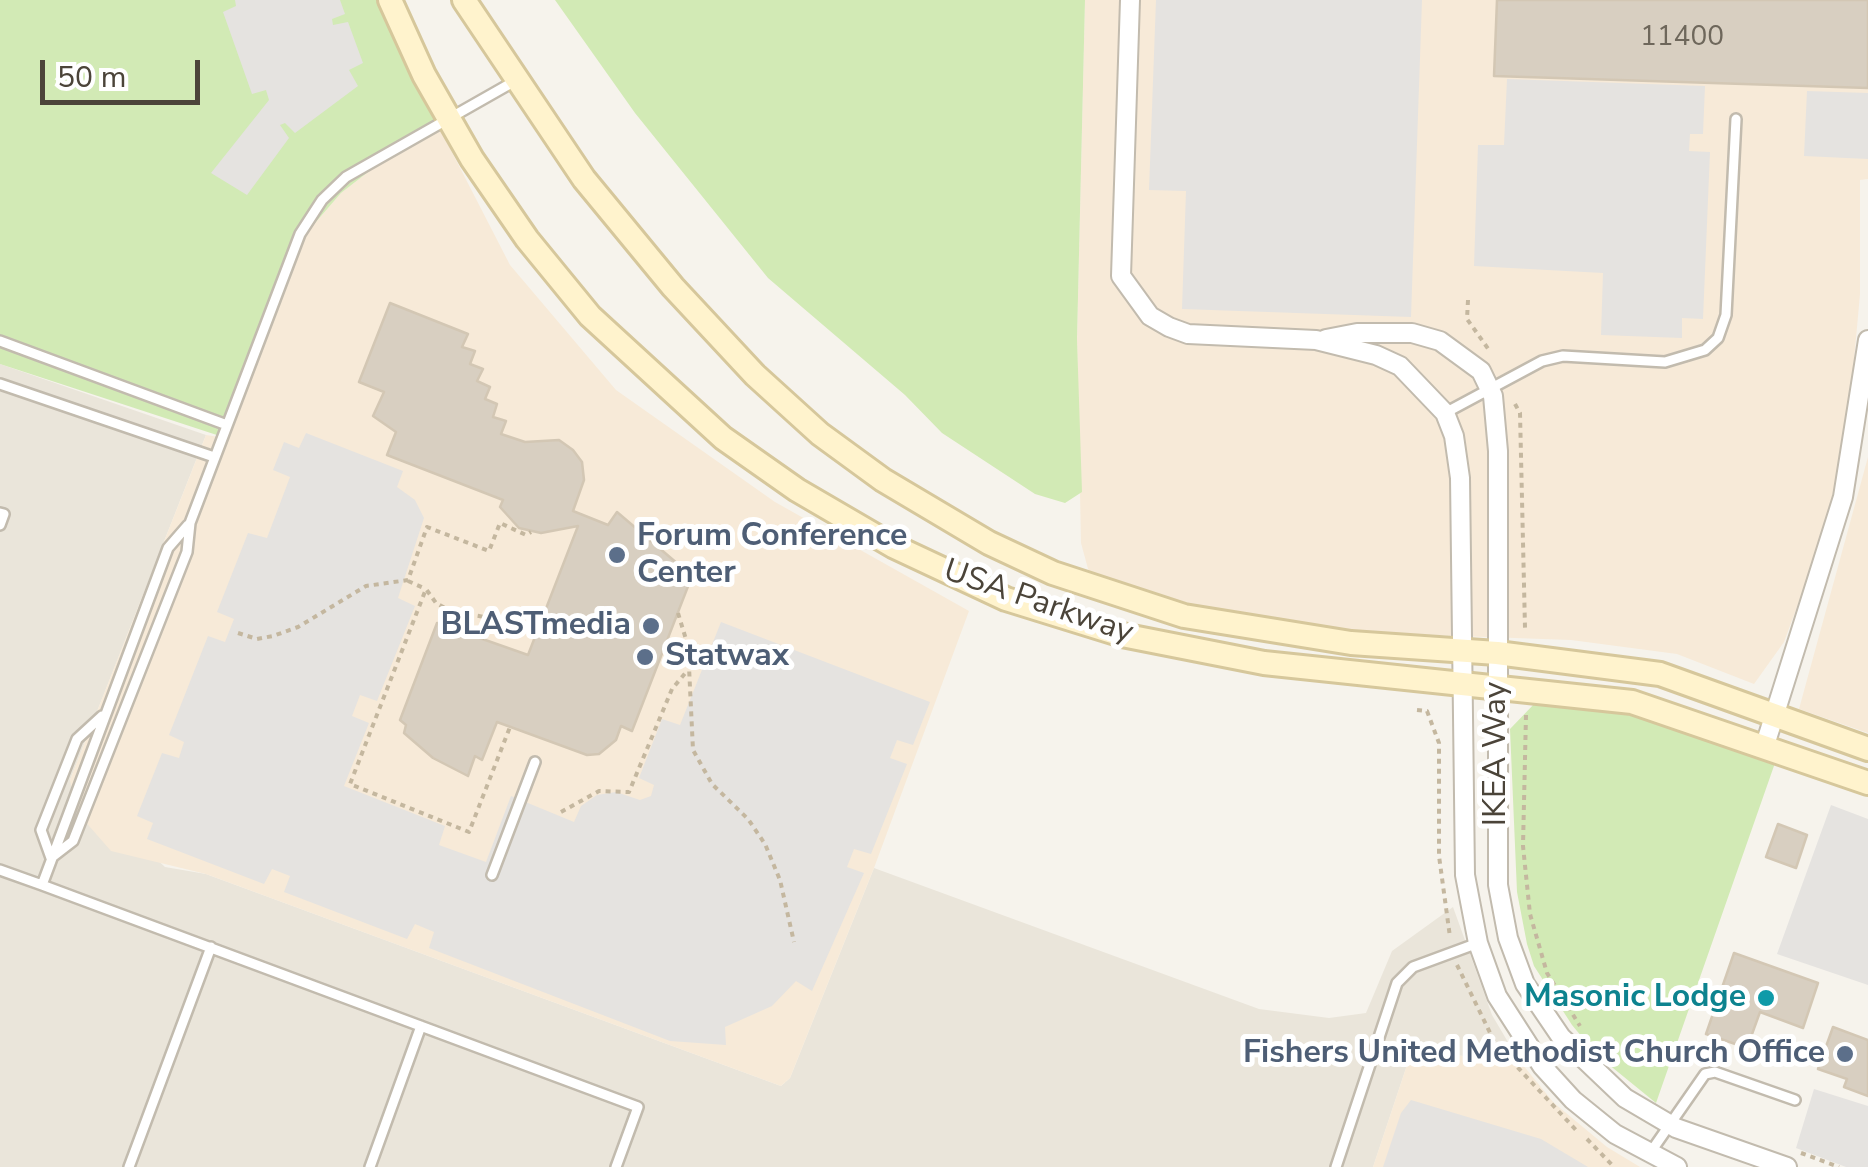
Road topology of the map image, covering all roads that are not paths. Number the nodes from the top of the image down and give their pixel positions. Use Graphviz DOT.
graph roads {
  1 [pos="390,0"];
  2 [pos="464,0"];
  3 [pos="1130,0"];
  4 [pos="516,82"];
  5 [pos="450,119"];
  6 [pos="1736,119"];
  7 [pos="1316,340"];
  8 [pos="1868,340"];
  9 [pos="0,341"];
  10 [pos="0,384"];
  11 [pos="1490,388"];
  12 [pos="1445,413"];
  13 [pos="226,425"];
  14 [pos="1862,440"];
  15 [pos="214,457"];
  16 [pos="0,513"];
  17 [pos="190,523"];
  18 [pos="0,524"];
  19 [pos="1461,650"];
  20 [pos="1497,652"];
  21 [pos="1461,684"];
  22 [pos="1496,687"];
  23 [pos="106,713"];
  24 [pos="1776,714"];
  25 [pos="94,742"];
  26 [pos="1765,745"];
  27 [pos="110,748"];
  28 [pos="1868,750"];
  29 [pos="535,762"];
  30 [pos="1868,783"];
  31 [pos="51,858"];
  32 [pos="0,870"];
  33 [pos="492,875"];
  34 [pos="42,885"];
  35 [pos="1478,944"];
  36 [pos="211,947"];
  37 [pos="421,1026"];
  38 [pos="1795,1100"];
  39 [pos="1671,1126"];
  40 [pos="1644,1161"];
  41 [pos="128,1167"];
  42 [pos="370,1167"];
  43 [pos="616,1167"];
  44 [pos="1336,1167"];
  45 [pos="1677,1167"];
  46 [pos="1786,1167"];
  1 -- 5 [label="street, USA Parkway"];
  2 -- 4 [label="street, USA Parkway"];
  3 -- 7 [label="street, IKEA Way"];
  4 -- 5 [label="lane"];
  4 -- 19 [label="street, USA Parkway"];
  5 -- 13 [label="lane"];
  5 -- 21 [label="street, USA Parkway"];
  6 -- 11 [label="lane"];
  7 -- 11 [label="street, IKEA Way"];
  7 -- 12 [label="street, IKEA Way"];
  8 -- 14 [label="street"];
  9 -- 13 [label="lane"];
  10 -- 15 [label="lane"];
  11 -- 12 [label="lane"];
  11 -- 20 [label="street, IKEA Way"];
  12 -- 19 [label="street, IKEA Way"];
  13 -- 15 [label="lane"];
  14 -- 24 [label="street"];
  15 -- 17 [label="lane"];
  16 -- 18 [label="lane"];
  17 -- 23 [label="lane"];
  17 -- 27 [label="lane"];
  19 -- 20 [label="street, USA Parkway"];
  19 -- 21 [label="street, IKEA Way"];
  20 -- 22 [label="street, IKEA Way"];
  20 -- 24 [label="street, USA Parkway"];
  21 -- 22 [label="street, USA Parkway"];
  21 -- 35 [label="street, IKEA Way"];
  22 -- 26 [label="street, USA Parkway"];
  22 -- 39 [label="street, IKEA Way"];
  23 -- 25 [label="lane"];
  23 -- 31 [label="lane"];
  24 -- 26 [label="street"];
  24 -- 28 [label="street, USA Parkway"];
  25 -- 27 [label="lane"];
  25 -- 31 [label="lane"];
  26 -- 30 [label="street, USA Parkway"];
  27 -- 31 [label="lane"];
  29 -- 33 [label="lane"];
  31 -- 34 [label="lane"];
  32 -- 34 [label="lane"];
  34 -- 36 [label="lane"];
  35 -- 40 [label="street, IKEA Way"];
  35 -- 44 [label="lane"];
  36 -- 37 [label="lane"];
  36 -- 41 [label="lane"];
  37 -- 42 [label="lane"];
  37 -- 43 [label="lane"];
  38 -- 39 [label="lane"];
  39 -- 40 [label="lane"];
  39 -- 46 [label="street, IKEA Way"];
  40 -- 45 [label="street, IKEA Way"];
}
